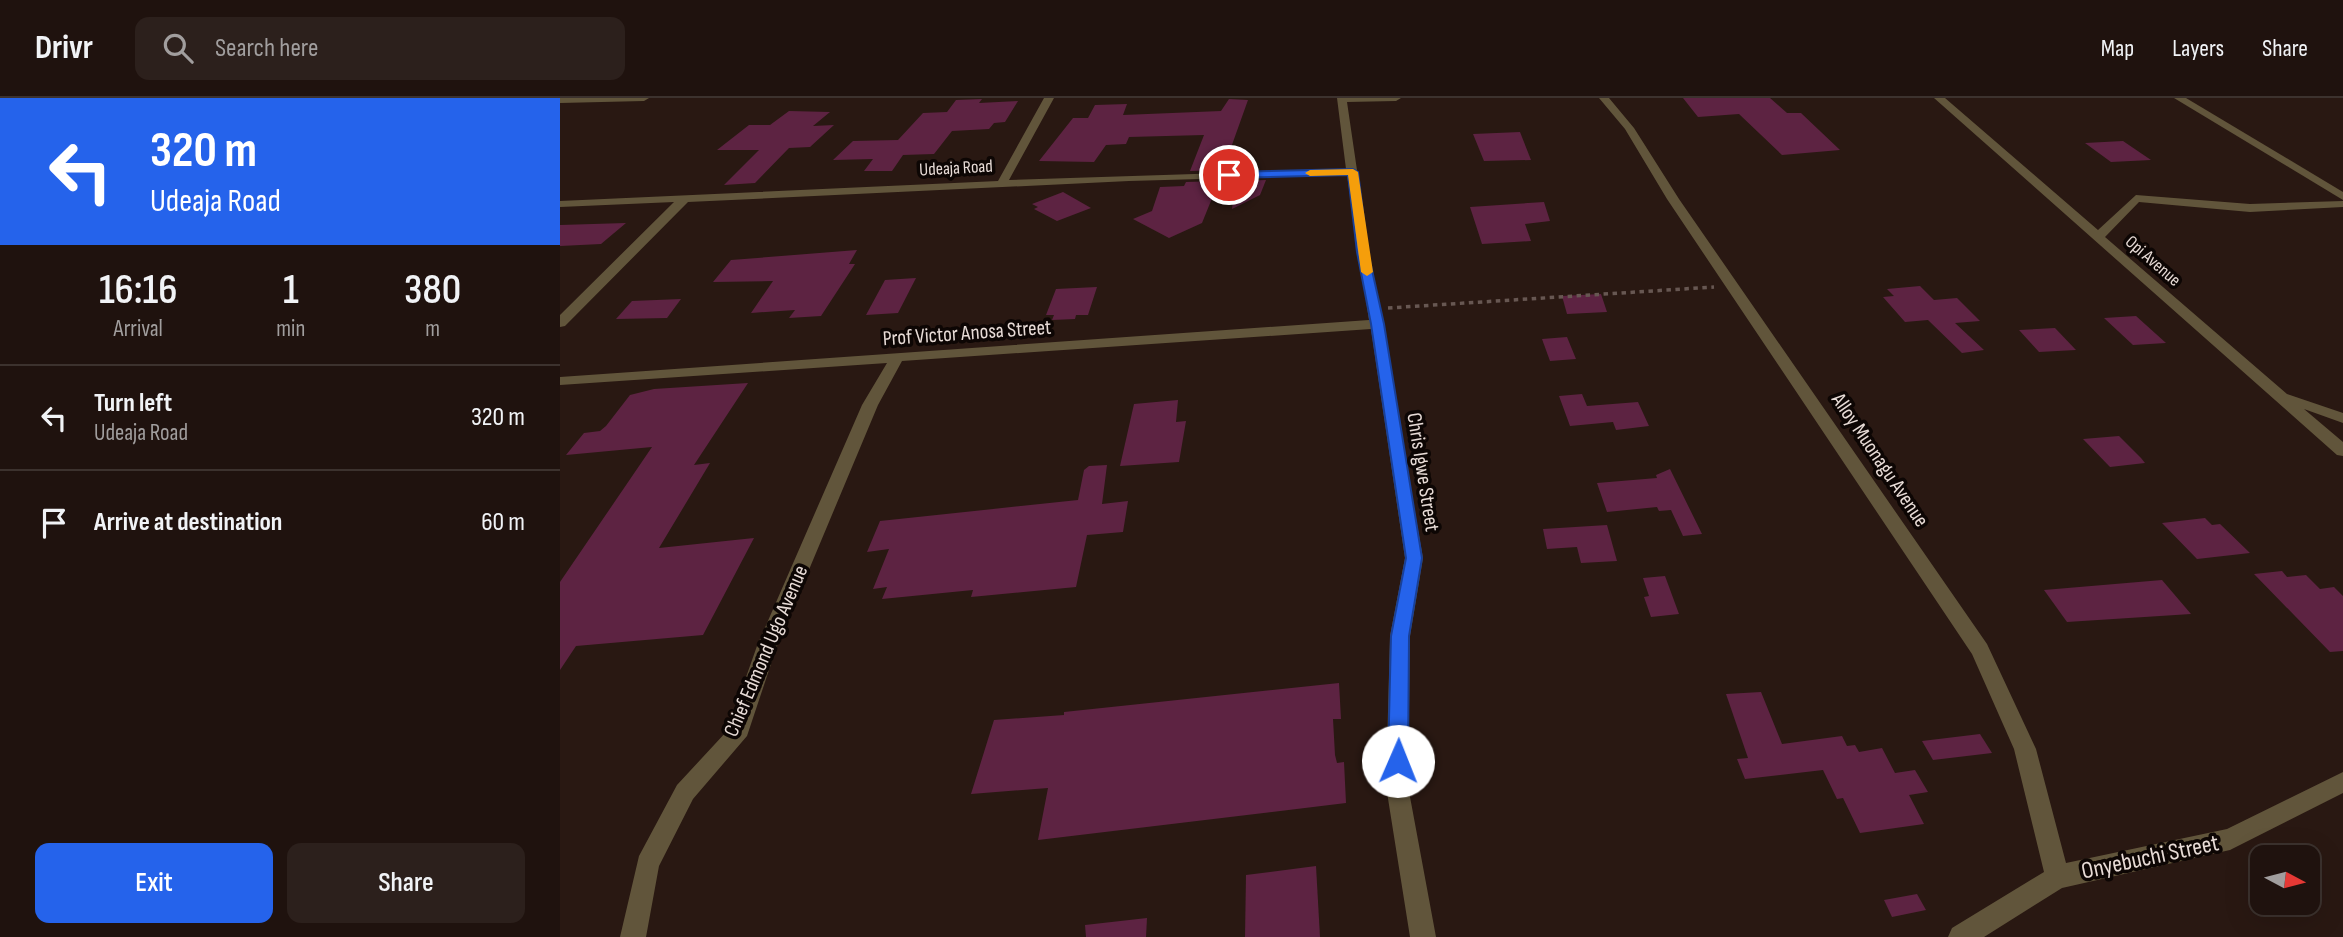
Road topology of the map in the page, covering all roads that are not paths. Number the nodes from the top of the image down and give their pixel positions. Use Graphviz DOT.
graph roads {
  1 [pos="644,98"];
  2 [pos="1049,98"];
  3 [pos="1342,98"];
  4 [pos="1396,98"];
  5 [pos="1604,98"];
  6 [pos="1939,98"];
  7 [pos="2179,98"];
  8 [pos="560,100"];
  9 [pos="1353,172"];
  10 [pos="1002,184"];
  11 [pos="2343,197"];
  12 [pos="684,199"];
  13 [pos="560,204"];
  14 [pos="2343,204"];
  15 [pos="2098,237"];
  16 [pos="1376,316"];
  17 [pos="560,323"];
  18 [pos="896,359"];
  19 [pos="560,381"];
  20 [pos="2277,393"];
  21 [pos="2343,418"];
  22 [pos="2343,451"];
  23 [pos="2343,782"];
  24 [pos="2057,877"];
  25 [pos="633,937"];
  26 [pos="1423,937"];
  27 [pos="1961,937"];
  1 -- 8 [label="street"];
  2 -- 10 [label="street"];
  3 -- 4 [label="street"];
  3 -- 9 [label="street, Chris Igwe Street"];
  5 -- 24 [label="street, Alloy Muonagu Avenue"];
  6 -- 15 [label="street, Opi Avenue"];
  7 -- 11 [label="street"];
  9 -- 10 [label="street, Udeaja Road"];
  9 -- 16 [label="street, Chris Igwe Street"];
  10 -- 12 [label="street, Udeaja Road"];
  12 -- 13 [label="street, Udeaja Road"];
  12 -- 17 [label="street"];
  14 -- 15 [label="street"];
  15 -- 20 [label="street, Opi Avenue"];
  16 -- 18 [label="street, Prof Victor Anosa Street"];
  16 -- 26 [label="street, Chris Igwe Street"];
  18 -- 19 [label="street, Prof Victor Anosa Street"];
  18 -- 25 [label="street, Chief Edmond Ugo Avenue"];
  20 -- 21 [label="street"];
  20 -- 22 [label="street, Opi Avenue"];
  23 -- 24 [label="street, Onyebuchi Street"];
  24 -- 27 [label="street, Onyebuchi Street"];
}
